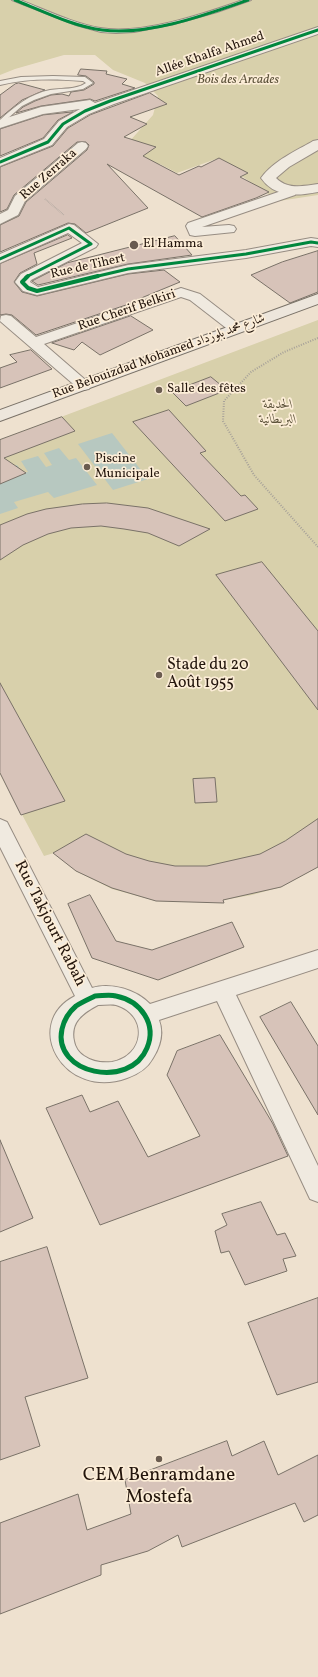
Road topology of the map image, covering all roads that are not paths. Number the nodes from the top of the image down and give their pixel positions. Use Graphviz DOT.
graph roads {
  1 [pos="15,0"];
  2 [pos="248,0"];
  3 [pos="318,30"];
  4 [pos="0,83"];
  5 [pos="110,101"];
  6 [pos="0,124"];
  7 [pos="318,144"];
  8 [pos="82,146"];
  9 [pos="0,162"];
  10 [pos="318,188"];
  11 [pos="290,192"];
  12 [pos="0,220"];
  13 [pos="229,229"];
  14 [pos="318,243"];
  15 [pos="0,259"];
  16 [pos="318,299"];
  17 [pos="2,322"];
  18 [pos="236,328"];
  19 [pos="33,343"];
  20 [pos="84,386"];
  21 [pos="0,416"];
  22 [pos="0,827"];
  23 [pos="318,959"];
  24 [pos="223,990"];
  25 [pos="87,999"];
  26 [pos="146,1015"];
  27 [pos="318,1191"];
  1 -- 2 [label="lane"];
  3 -- 5 [label="street, Allée Khalfa Ahmed"];
  4 -- 6 [label="lane"];
  5 -- 6 [label="street"];
  5 -- 9 [label="street"];
  7 -- 11 [label="street"];
  8 -- 12 [label="street, Rue Zerraka"];
  10 -- 11 [label="street"];
  11 -- 13 [label="street"];
  14 -- 15 [label="street, Rue de Tihert"];
  16 -- 18 [label="main road, Rue Belouizdad Mohamed شارع محمد بلوزداد"];
  17 -- 19 [label="street"];
  18 -- 19 [label="street, Rue Cherif Belkiri"];
  18 -- 20 [label="main road, Rue Belouizdad Mohamed شارع محمد بلوزداد"];
  19 -- 20 [label="street"];
  20 -- 21 [label="main road, Rue Belouizdad Mohamed شارع محمد بلوزداد"];
  22 -- 25 [label="street, Rue Takjourt Rabah"];
  23 -- 24 [label="street"];
  24 -- 26 [label="street"];
  24 -- 27 [label="street"];
  25 -- 26 [label="street"];
  25 -- 26 [label="street"];
}
